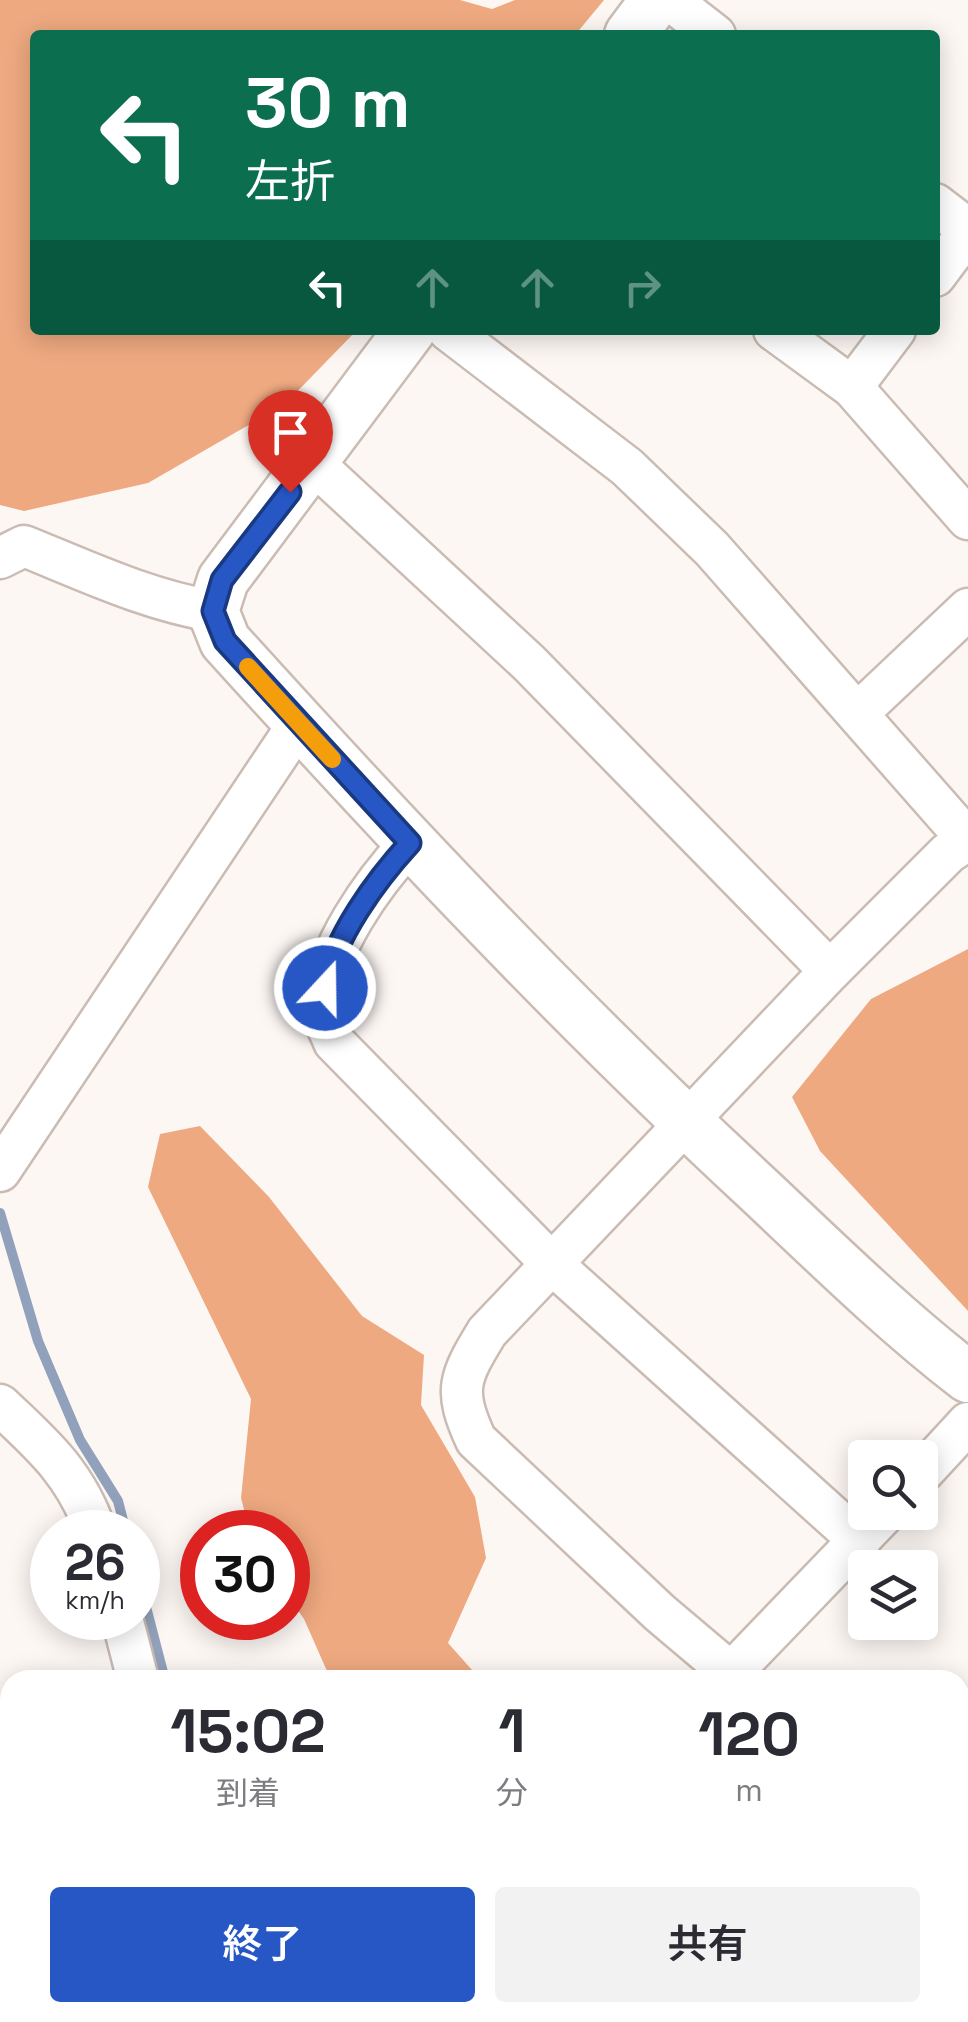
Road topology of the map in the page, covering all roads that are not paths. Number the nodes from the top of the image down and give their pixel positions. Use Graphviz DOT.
graph roads {
  1 [pos="656,0"];
  2 [pos="670,0"];
  3 [pos="634,30"];
  4 [pos="709,30"];
  5 [pos="940,208"];
  6 [pos="968,231"];
  7 [pos="940,269"];
  8 [pos="406,335"];
  9 [pos="455,335"];
  10 [pos="781,335"];
  11 [pos="890,335"];
  12 [pos="852,388"];
  13 [pos="312,462"];
  14 [pos="968,519"];
  15 [pos="0,558"];
  16 [pos="968,610"];
  17 [pos="213,611"];
  18 [pos="859,712"];
  19 [pos="299,723"];
  20 [pos="410,843"];
  21 [pos="830,972"];
  22 [pos="685,1122"];
  23 [pos="0,1171"];
  24 [pos="551,1263"];
  25 [pos="968,1377"];
  26 [pos="0,1404"];
  27 [pos="968,1422"];
  28 [pos="938,1455"];
  29 [pos="848,1507"];
  30 [pos="89,1510"];
  31 [pos="870,1530"];
  32 [pos="128,1640"];
  33 [pos="135,1670"];
  34 [pos="727,1670"];
  35 [pos="734,1670"];
  1 -- 3 [label="street"];
  2 -- 4 [label="street"];
  5 -- 6 [label="street"];
  6 -- 7 [label="street"];
  8 -- 13 [label="street"];
  9 -- 18 [label="street"];
  10 -- 12 [label="street"];
  11 -- 12 [label="street"];
  12 -- 14 [label="street"];
  13 -- 17 [label="street"];
  13 -- 21 [label="street"];
  15 -- 17 [label="street"];
  16 -- 18 [label="street"];
  17 -- 19 [label="street"];
  18 -- 21 [label="street"];
  19 -- 20 [label="street"];
  19 -- 23 [label="street"];
  20 -- 22 [label="street"];
  20 -- 24 [label="street"];
  21 -- 22 [label="street"];
  22 -- 24 [label="street"];
  22 -- 25 [label="street"];
  24 -- 29 [label="street"];
  24 -- 34 [label="street"];
  26 -- 30 [label="street"];
  27 -- 28 [label="street"];
  31 -- 35 [label="street"];
  32 -- 33 [label="street"];
}
